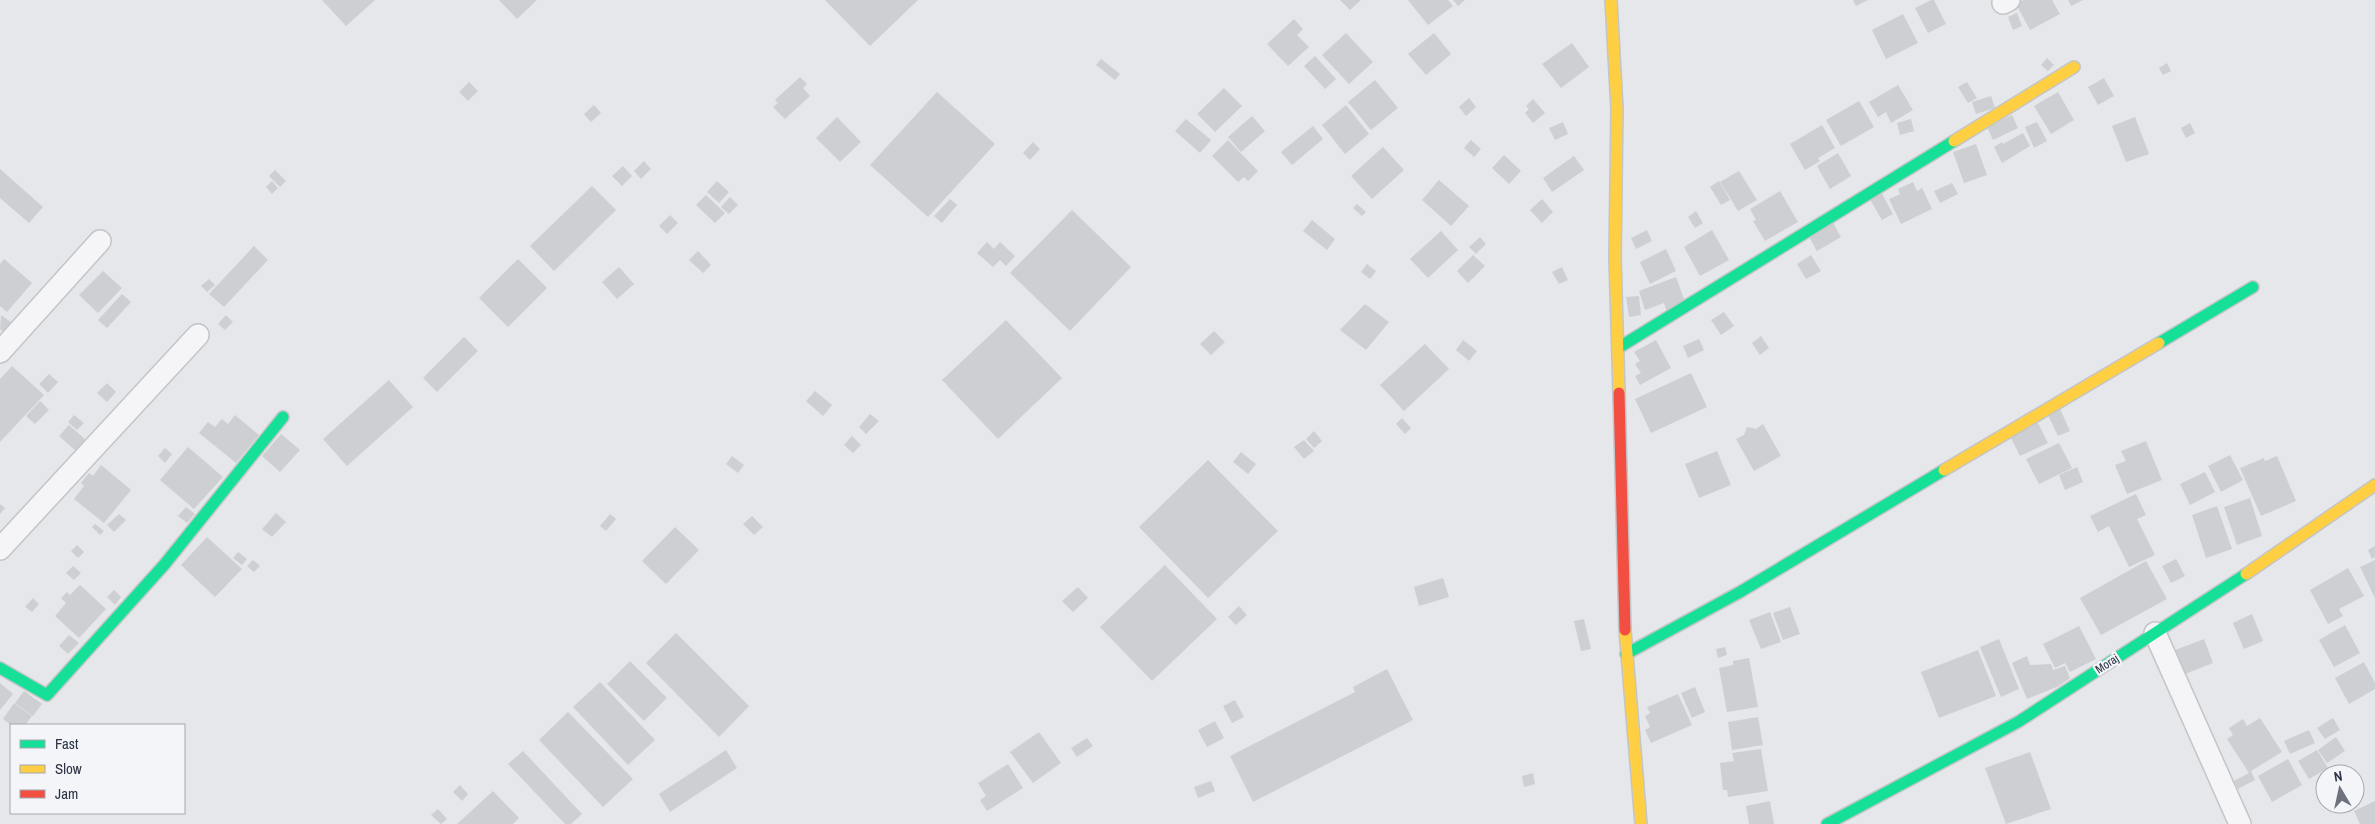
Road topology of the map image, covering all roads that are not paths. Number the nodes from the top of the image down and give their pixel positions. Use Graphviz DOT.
graph roads {
  1 [pos="1611,0"];
  2 [pos="2074,67"];
  3 [pos="100,241"];
  4 [pos="2253,287"];
  5 [pos="198,335"];
  6 [pos="1618,348"];
  7 [pos="0,352"];
  8 [pos="283,417"];
  9 [pos="2375,486"];
  10 [pos="0,549"];
  11 [pos="2155,633"];
  12 [pos="1626,654"];
  13 [pos="0,668"];
  14 [pos="1641,824"];
  15 [pos="1827,824"];
  16 [pos="2240,824"];
  1 -- 6 [label="street"];
  2 -- 6 [label="street"];
  3 -- 7 [label="street"];
  4 -- 12 [label="street"];
  5 -- 10 [label="street"];
  6 -- 12 [label="street"];
  8 -- 13 [label="street"];
  9 -- 11 [label="street, Moraj"];
  11 -- 15 [label="street, Moraj"];
  11 -- 16 [label="street"];
  12 -- 14 [label="street"];
}
